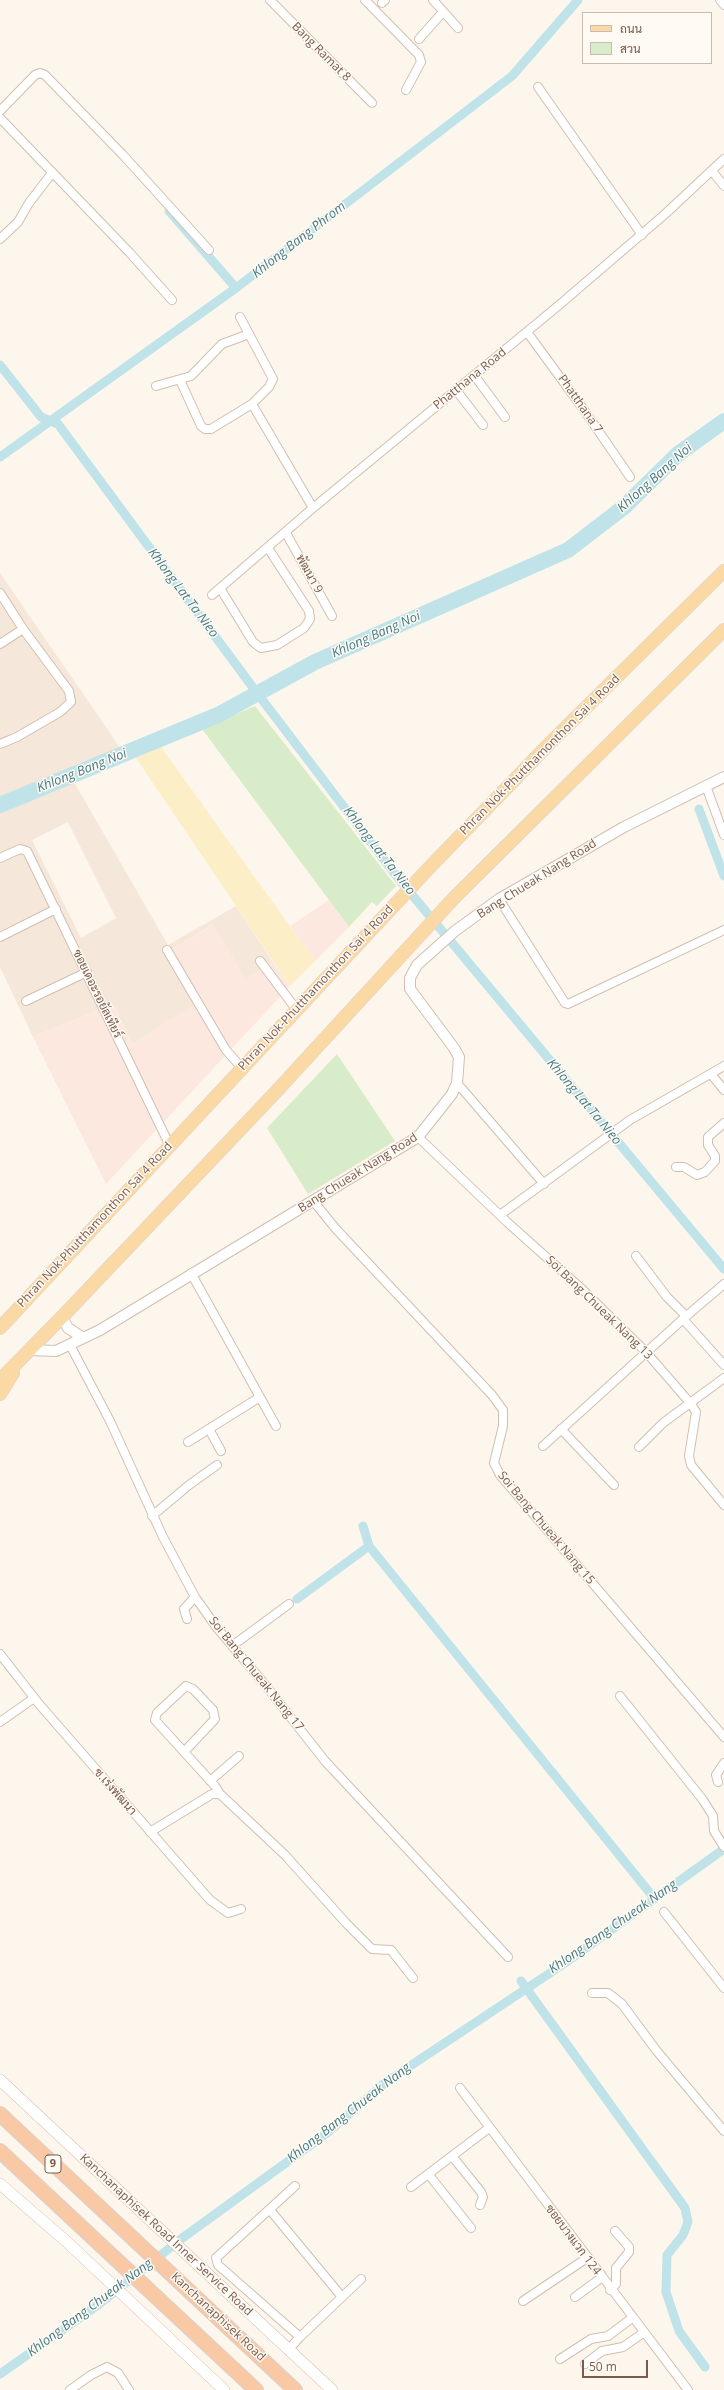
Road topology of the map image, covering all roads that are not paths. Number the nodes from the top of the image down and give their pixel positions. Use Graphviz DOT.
graph roads {
  1 [pos="270,0"];
  2 [pos="365,0"];
  3 [pos="432,0"];
  4 [pos="720,0"];
  5 [pos="724,5"];
  6 [pos="443,12"];
  7 [pos="458,28"];
  8 [pos="418,39"];
  9 [pos="538,87"];
  10 [pos="406,90"];
  11 [pos="372,103"];
  12 [pos="0,111"];
  13 [pos="0,118"];
  14 [pos="724,159"];
  15 [pos="712,170"];
  16 [pos="52,173"];
  17 [pos="724,186"];
  18 [pos="642,234"];
  19 [pos="0,239"];
  20 [pos="209,250"];
  21 [pos="172,300"];
  22 [pos="240,317"];
  23 [pos="527,332"];
  24 [pos="249,334"];
  25 [pos="474,375"];
  26 [pos="180,380"];
  27 [pos="156,386"];
  28 [pos="456,390"];
  29 [pos="252,404"];
  30 [pos="505,417"];
  31 [pos="483,425"];
  32 [pos="630,478"];
  33 [pos="313,508"];
  34 [pos="286,532"];
  35 [pos="268,548"];
  36 [pos="724,559"];
  37 [pos="724,571"];
  38 [pos="220,588"];
  39 [pos="0,592"];
  40 [pos="212,594"];
  41 [pos="696,598"];
  42 [pos="332,616"];
  43 [pos="23,629"];
  44 [pos="724,630"];
  45 [pos="724,638"];
  46 [pos="0,644"];
  47 [pos="693,660"];
  48 [pos="0,744"];
  49 [pos="724,777"];
  50 [pos="706,786"];
  51 [pos="724,835"];
  52 [pos="0,858"];
  53 [pos="499,899"];
  54 [pos="56,910"];
  55 [pos="724,930"];
  56 [pos="0,937"];
  57 [pos="167,950"];
  58 [pos="260,962"];
  59 [pos="87,972"];
  60 [pos="26,1001"];
  61 [pos="296,1009"];
  62 [pos="724,1066"];
  63 [pos="241,1067"];
  64 [pos="711,1074"];
  65 [pos="457,1083"];
  66 [pos="724,1090"];
  67 [pos="724,1123"];
  68 [pos="418,1137"];
  69 [pos="169,1144"];
  70 [pos="676,1167"];
  71 [pos="544,1184"];
  72 [pos="314,1202"];
  73 [pos="500,1215"];
  74 [pos="72,1251"];
  75 [pos="636,1256"];
  76 [pos="191,1273"];
  77 [pos="724,1284"];
  78 [pos="0,1314"];
  79 [pos="62,1317"];
  80 [pos="684,1317"];
  81 [pos="0,1328"];
  82 [pos="83,1338"];
  83 [pos="70,1346"];
  84 [pos="30,1350"];
  85 [pos="646,1352"];
  86 [pos="16,1364"];
  87 [pos="724,1365"];
  88 [pos="724,1378"];
  89 [pos="0,1380"];
  90 [pos="0,1394"];
  91 [pos="260,1397"];
  92 [pos="691,1404"];
  93 [pos="276,1426"];
  94 [pos="209,1429"];
  95 [pos="561,1429"];
  96 [pos="188,1442"];
  97 [pos="543,1446"];
  98 [pos="639,1446"];
  99 [pos="222,1451"];
  100 [pos="217,1465"];
  101 [pos="614,1484"];
  102 [pos="724,1505"];
  103 [pos="152,1516"];
  104 [pos="195,1597"];
  105 [pos="289,1604"];
  106 [pos="187,1619"];
  107 [pos="232,1646"];
  108 [pos="0,1654"];
  109 [pos="620,1696"];
  110 [pos="34,1698"];
  111 [pos="0,1722"];
  112 [pos="724,1737"];
  113 [pos="184,1752"];
  114 [pos="239,1756"];
  115 [pos="724,1763"];
  116 [pos="210,1781"];
  117 [pos="718,1782"];
  118 [pos="220,1794"];
  119 [pos="150,1832"];
  120 [pos="723,1846"];
  121 [pos="241,1909"];
  122 [pos="664,1912"];
  123 [pos="508,1957"];
  124 [pos="413,1978"];
  125 [pos="724,1988"];
  126 [pos="592,1993"];
  127 [pos="0,2080"];
  128 [pos="460,2088"];
  129 [pos="0,2114"];
  130 [pos="489,2128"];
  131 [pos="724,2131"];
  132 [pos="0,2151"];
  133 [pos="452,2156"];
  134 [pos="429,2175"];
  135 [pos="0,2184"];
  136 [pos="295,2186"];
  137 [pos="411,2187"];
  138 [pos="480,2205"];
  139 [pos="270,2210"];
  140 [pos="472,2228"];
  141 [pos="615,2231"];
  142 [pos="587,2258"];
  143 [pos="601,2278"];
  144 [pos="361,2279"];
  145 [pos="610,2290"];
  146 [pos="342,2297"];
  147 [pos="575,2297"];
  148 [pos="523,2301"];
  149 [pos="632,2318"];
  150 [pos="643,2333"];
  151 [pos="300,2337"];
  152 [pos="288,2350"];
  153 [pos="560,2359"];
  154 [pos="585,2364"];
  155 [pos="70,2390"];
  156 [pos="129,2390"];
  157 [pos="224,2390"];
  158 [pos="256,2390"];
  159 [pos="295,2390"];
  160 [pos="332,2390"];
  161 [pos="688,2390"];
  1 -- 11 [label="street, Bang Ramat 8"];
  2 -- 10 [label="street"];
  3 -- 6 [label="street"];
  4 -- 5 [label="street"];
  6 -- 7 [label="street"];
  6 -- 8 [label="street"];
  9 -- 18 [label="street"];
  12 -- 20 [label="street"];
  13 -- 16 [label="street"];
  14 -- 15 [label="street, Phatthana Road"];
  15 -- 17 [label="street"];
  15 -- 18 [label="street, Phatthana Road"];
  16 -- 19 [label="street"];
  16 -- 21 [label="street"];
  18 -- 23 [label="street, Phatthana Road"];
  22 -- 24 [label="street"];
  23 -- 25 [label="street, Phatthana Road"];
  23 -- 32 [label="street, Phatthana 7"];
  24 -- 26 [label="street"];
  24 -- 29 [label="street"];
  25 -- 28 [label="street, Phatthana Road"];
  25 -- 30 [label="street"];
  26 -- 27 [label="street"];
  26 -- 29 [label="street"];
  28 -- 31 [label="street"];
  28 -- 33 [label="street, Phatthana Road"];
  29 -- 33 [label="street"];
  33 -- 34 [label="street, Phatthana Road"];
  34 -- 35 [label="street, Phatthana Road"];
  34 -- 42 [label="street, พัฒนา 9"];
  35 -- 38 [label="street, Phatthana Road"];
  35 -- 38 [label="street"];
  36 -- 41 [label="main road"];
  37 -- 41 [label="main road, Phran Nok-Phutthamonthon Sai 4 Road"];
  38 -- 40 [label="street, Phatthana Road"];
  39 -- 43 [label="street"];
  41 -- 61 [label="main road, Phran Nok-Phutthamonthon Sai 4 Road"];
  43 -- 46 [label="street"];
  43 -- 48 [label="street"];
  44 -- 47 [label="main road"];
  45 -- 47 [label="main road"];
  47 -- 79 [label="main road"];
  49 -- 50 [label="street, Bang Chueak Nang Road"];
  50 -- 51 [label="street"];
  50 -- 53 [label="street, Bang Chueak Nang Road"];
  52 -- 54 [label="street, ซอยเดอะรอยัลเทียร์"];
  53 -- 55 [label="street"];
  53 -- 65 [label="street, Bang Chueak Nang Road"];
  54 -- 56 [label="street"];
  54 -- 59 [label="street, ซอยเดอะรอยัลเทียร์"];
  57 -- 63 [label="street"];
  58 -- 61 [label="street"];
  59 -- 60 [label="street"];
  59 -- 69 [label="street, ซอยเดอะรอยัลเทียร์"];
  61 -- 63 [label="main road, Phran Nok-Phutthamonthon Sai 4 Road"];
  62 -- 64 [label="street"];
  63 -- 69 [label="main road, Phran Nok-Phutthamonthon Sai 4 Road"];
  64 -- 66 [label="street"];
  64 -- 71 [label="street"];
  65 -- 68 [label="street, Bang Chueak Nang Road"];
  65 -- 71 [label="street"];
  67 -- 70 [label="street"];
  68 -- 72 [label="street, Bang Chueak Nang Road"];
  68 -- 73 [label="street, Soi Bang Chueak Nang 13"];
  69 -- 74 [label="main road, Phran Nok-Phutthamonthon Sai 4 Road"];
  71 -- 73 [label="street"];
  72 -- 76 [label="street, Bang Chueak Nang Road"];
  72 -- 112 [label="street, Soi Bang Chueak Nang 15"];
  73 -- 85 [label="street, Soi Bang Chueak Nang 13"];
  74 -- 78 [label="main road"];
  74 -- 81 [label="main road, Phran Nok-Phutthamonthon Sai 4 Road"];
  75 -- 80 [label="street"];
  76 -- 82 [label="street, Bang Chueak Nang Road"];
  76 -- 91 [label="street"];
  77 -- 80 [label="street"];
  79 -- 82 [label="street"];
  79 -- 84 [label="main road"];
  80 -- 85 [label="street"];
  80 -- 87 [label="street"];
  82 -- 83 [label="street, Bang Chueak Nang Road"];
  83 -- 84 [label="street, Bang Chueak Nang Road"];
  83 -- 103 [label="street, Soi Bang Chueak Nang 17"];
  84 -- 86 [label="main road"];
  85 -- 92 [label="street, Soi Bang Chueak Nang 13"];
  85 -- 95 [label="street"];
  86 -- 89 [label="main road"];
  86 -- 90 [label="main road"];
  88 -- 92 [label="street"];
  91 -- 93 [label="street"];
  91 -- 94 [label="street"];
  92 -- 98 [label="street"];
  92 -- 102 [label="street"];
  94 -- 96 [label="street"];
  94 -- 99 [label="street"];
  95 -- 97 [label="street"];
  95 -- 101 [label="street"];
  100 -- 103 [label="street"];
  103 -- 104 [label="street, Soi Bang Chueak Nang 17"];
  104 -- 106 [label="street"];
  104 -- 107 [label="street, Soi Bang Chueak Nang 17"];
  105 -- 107 [label="street"];
  107 -- 123 [label="street, Soi Bang Chueak Nang 17"];
  108 -- 110 [label="street, ซ.เร่งพัฒนา"];
  109 -- 120 [label="street"];
  110 -- 111 [label="street"];
  110 -- 119 [label="street, ซ.เร่งพัฒนา"];
  113 -- 113 [label="street"];
  113 -- 116 [label="street"];
  114 -- 116 [label="street"];
  115 -- 117 [label="street"];
  116 -- 118 [label="street"];
  118 -- 119 [label="street"];
  118 -- 124 [label="street"];
  119 -- 121 [label="street, ซ.เร่งพัฒนา"];
  122 -- 125 [label="street"];
  126 -- 131 [label="street"];
  127 -- 152 [label="main road, Kanchanaphisek Road Inner Service Road"];
  128 -- 130 [label="street, ซอยบางแวก 124"];
  129 -- 159 [label="highway, Kanchanaphisek Road / 9"];
  130 -- 133 [label="street"];
  130 -- 142 [label="street, ซอยบางแวก 124"];
  132 -- 158 [label="highway, 9"];
  133 -- 134 [label="street"];
  133 -- 138 [label="street"];
  134 -- 137 [label="street"];
  134 -- 140 [label="street"];
  135 -- 157 [label="main road"];
  136 -- 139 [label="street"];
  139 -- 146 [label="street"];
  139 -- 151 [label="street"];
  141 -- 145 [label="street"];
  142 -- 143 [label="street, ซอยบางแวก 124"];
  142 -- 148 [label="street"];
  143 -- 145 [label="street, ซอยบางแวก 124"];
  143 -- 147 [label="street"];
  144 -- 146 [label="street"];
  145 -- 149 [label="street, ซอยบางแวก 124"];
  146 -- 151 [label="street"];
  149 -- 150 [label="street, ซอยบางแวก 124"];
  149 -- 153 [label="street"];
  150 -- 154 [label="street"];
  150 -- 161 [label="street, ซอยบางแวก 124"];
  151 -- 152 [label="street"];
  152 -- 160 [label="main road, Kanchanaphisek Road Inner Service Road"];
  155 -- 156 [label="street"];
}
